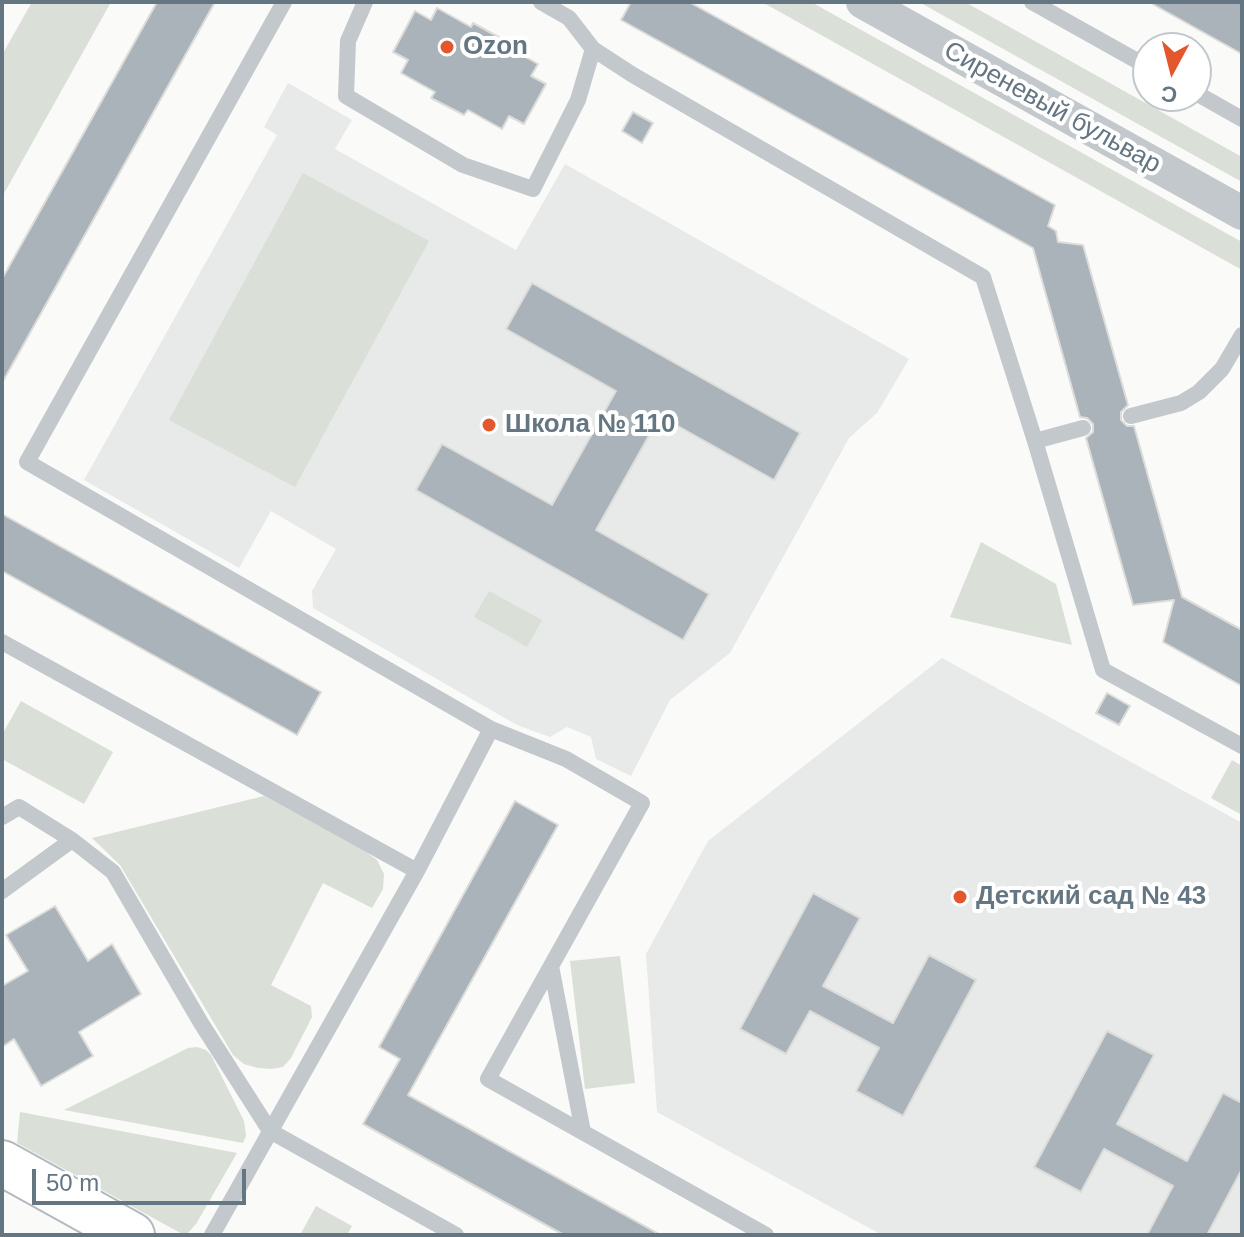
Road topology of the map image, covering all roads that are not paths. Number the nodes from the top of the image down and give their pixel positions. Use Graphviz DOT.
graph roads {
  1 [pos="284,2"];
  2 [pos="365,2"];
  3 [pos="541,2"];
  4 [pos="863,2"];
  5 [pos="1032,2"];
  6 [pos="593,49"];
  7 [pos="1132,58"];
  8 [pos="1212,102"];
  9 [pos="1242,119"];
  10 [pos="1242,213"];
  11 [pos="1242,335"];
  12 [pos="1131,416"];
  13 [pos="1083,428"];
  14 [pos="1035,441"];
  15 [pos="2,642"];
  16 [pos="491,729"];
  17 [pos="1242,746"];
  18 [pos="2,817"];
  19 [pos="72,840"];
  20 [pos="417,871"];
  21 [pos="2,891"];
  22 [pos="551,966"];
  23 [pos="270,1131"];
  24 [pos="583,1132"];
  25 [pos="2,1163"];
  26 [pos="132,1235"];
  27 [pos="212,1235"];
  28 [pos="456,1235"];
  29 [pos="766,1235"];
  1 -- 16 [label="lane"];
  2 -- 6 [label="lane"];
  3 -- 6 [label="lane"];
  4 -- 10 [label="street, Сиреневый бульвар"];
  5 -- 7 [label="lane"];
  6 -- 14 [label="lane"];
  8 -- 9 [label="lane"];
  11 -- 12 [label="lane"];
  13 -- 14 [label="lane"];
  14 -- 17 [label="lane"];
  15 -- 20 [label="lane"];
  16 -- 20 [label="lane"];
  16 -- 22 [label="lane"];
  18 -- 19 [label="lane"];
  19 -- 21 [label="lane"];
  19 -- 23 [label="lane"];
  20 -- 23 [label="lane"];
  22 -- 24 [label="lane"];
  22 -- 24 [label="lane"];
  23 -- 27 [label="lane"];
  23 -- 28 [label="lane"];
  24 -- 29 [label="lane"];
  25 -- 26 [label="street"];
}
